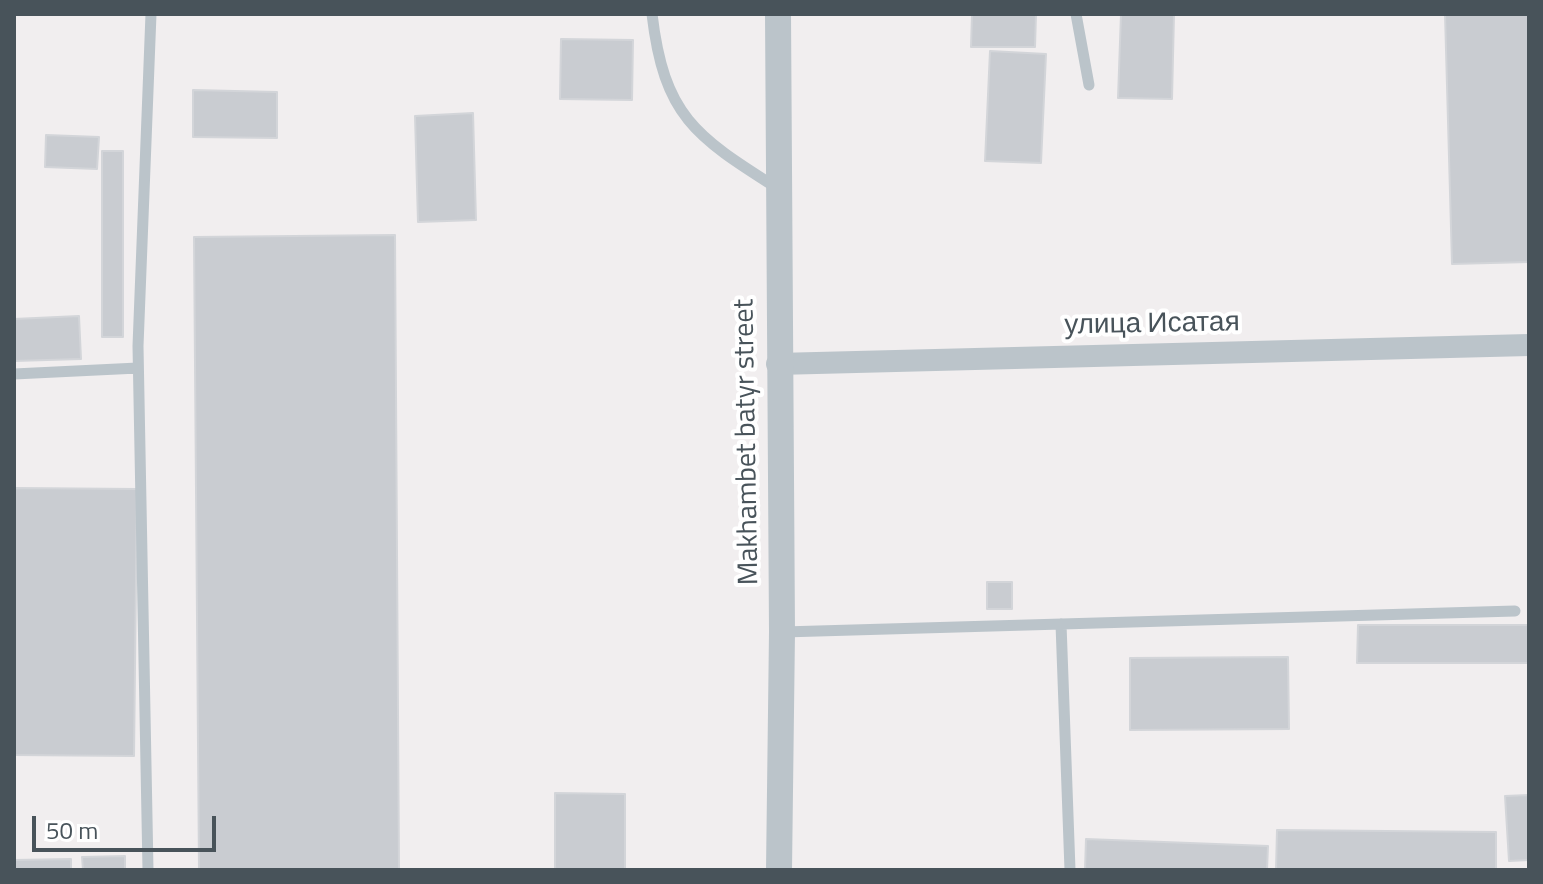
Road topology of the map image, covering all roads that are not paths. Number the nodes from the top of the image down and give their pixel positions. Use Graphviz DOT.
graph roads {
  1 [pos="151,14"];
  2 [pos="652,14"];
  3 [pos="778,14"];
  4 [pos="1076,14"];
  5 [pos="1089,85"];
  6 [pos="778,188"];
  7 [pos="1529,345"];
  8 [pos="777,364"];
  9 [pos="138,368"];
  10 [pos="14,374"];
  11 [pos="1515,611"];
  12 [pos="1061,624"];
  13 [pos="782,632"];
  14 [pos="148,870"];
  15 [pos="779,870"];
  16 [pos="1070,870"];
  1 -- 9 [label="lane"];
  2 -- 6 [label="lane"];
  3 -- 6 [label="street, Makhambet batyr street"];
  4 -- 5 [label="lane"];
  6 -- 8 [label="street, Makhambet batyr street"];
  7 -- 8 [label="street, улица Исатая"];
  8 -- 13 [label="street, Makhambet batyr street"];
  9 -- 10 [label="lane"];
  9 -- 14 [label="lane"];
  11 -- 12 [label="lane"];
  12 -- 13 [label="lane"];
  12 -- 16 [label="lane"];
  13 -- 15 [label="street, Makhambet batyr street"];
}
